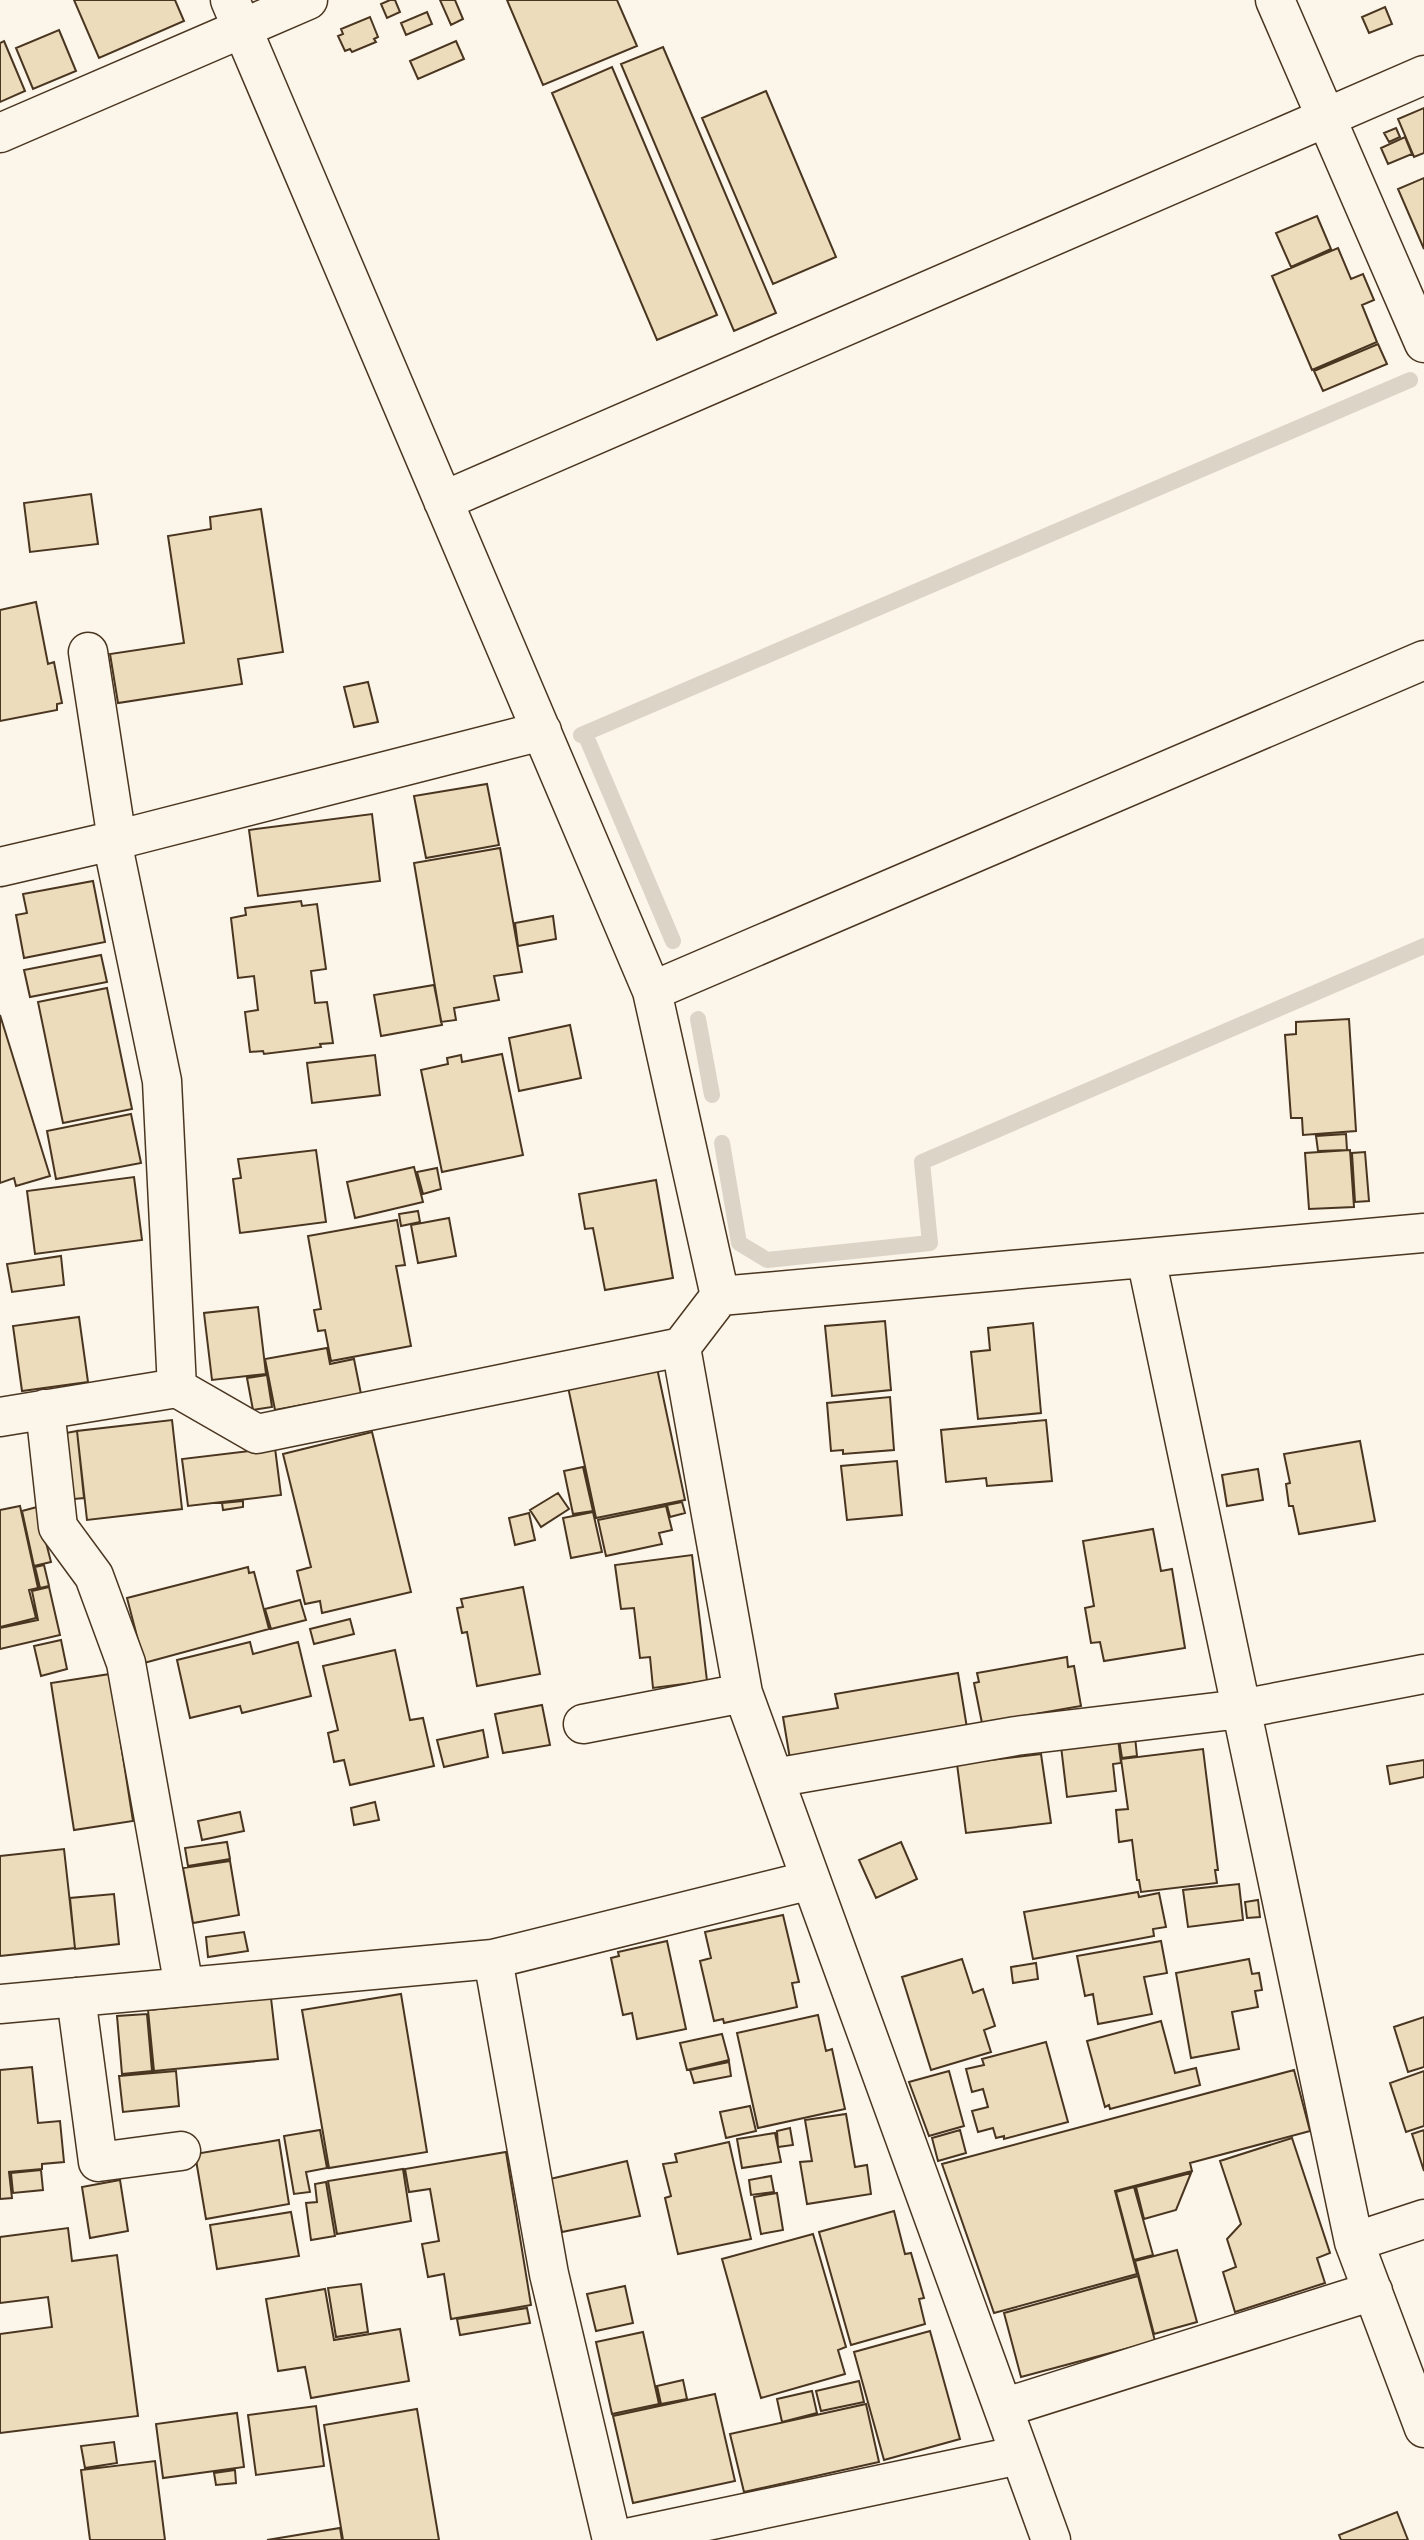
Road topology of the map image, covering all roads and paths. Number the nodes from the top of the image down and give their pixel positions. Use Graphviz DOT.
graph roads {
  1 [pos="308,0"];
  2 [pos="1275,0"];
  3 [pos="236,14"];
  4 [pos="1424,75"];
  5 [pos="1326,118"];
  6 [pos="0,133"];
  7 [pos="1424,343"];
  8 [pos="443,501"];
  9 [pos="88,652"];
  10 [pos="1424,660"];
  11 [pos="542,731"];
  12 [pos="115,841"];
  13 [pos="0,867"];
  14 [pos="652,991"];
  15 [pos="1424,1233"];
  16 [pos="1146,1258"];
  17 [pos="720,1296"];
  18 [pos="681,1347"];
  19 [pos="177,1388"];
  20 [pos="45,1409"];
  21 [pos="0,1417"];
  22 [pos="1424,1674"];
  23 [pos="743,1693"];
  24 [pos="1241,1709"];
  25 [pos="583,1724"];
  26 [pos="774,1778"];
  27 [pos="811,1880"];
  28 [pos="493,1959"];
  29 [pos="184,1987"];
  30 [pos="76,1997"];
  31 [pos="0,2004"];
  32 [pos="181,2151"];
  33 [pos="1424,2220"];
  34 [pos="1354,2242"];
  35 [pos="1373,2291"];
  36 [pos="1003,2408"];
  37 [pos="1424,2428"];
  38 [pos="1020,2455"];
  39 [pos="614,2540"];
  40 [pos="1051,2540"];
  1 -- 3 [label="street"];
  2 -- 5 [label="street"];
  3 -- 6 [label="street"];
  3 -- 8 [label="street"];
  4 -- 5 [label="street"];
  5 -- 7 [label="street"];
  5 -- 8 [label="street"];
  8 -- 11 [label="street"];
  9 -- 12 [label="street"];
  10 -- 14 [label="street"];
  11 -- 12 [label="street"];
  11 -- 14 [label="street"];
  12 -- 13 [label="street"];
  12 -- 19 [label="street"];
  14 -- 17 [label="street"];
  15 -- 16 [label="street"];
  16 -- 17 [label="street"];
  16 -- 24 [label="street"];
  17 -- 18 [label="street"];
  18 -- 19 [label="street"];
  18 -- 23 [label="street"];
  19 -- 20 [label="street"];
  20 -- 21 [label="street"];
  20 -- 29 [label="street"];
  22 -- 24 [label="street"];
  23 -- 25 [label="street"];
  23 -- 26 [label="street"];
  24 -- 26 [label="street"];
  24 -- 34 [label="street"];
  26 -- 27 [label="street"];
  27 -- 28 [label="street"];
  27 -- 36 [label="street"];
  28 -- 29 [label="street"];
  28 -- 39 [label="street"];
  29 -- 30 [label="street"];
  30 -- 31 [label="street"];
  30 -- 32 [label="street"];
  33 -- 34 [label="street"];
  34 -- 35 [label="street"];
  35 -- 36 [label="street"];
  35 -- 37 [label="street"];
  36 -- 38 [label="street"];
  38 -- 39 [label="street"];
  38 -- 40 [label="street"];
}
